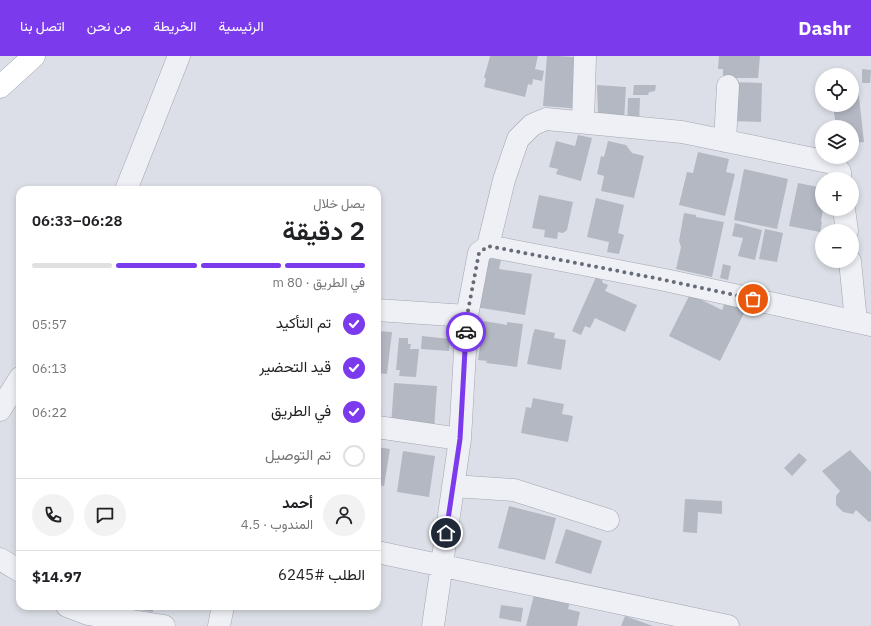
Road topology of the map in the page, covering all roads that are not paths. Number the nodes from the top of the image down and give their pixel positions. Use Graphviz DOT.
graph roads {
  1 [pos="34,56"];
  2 [pos="180,56"];
  3 [pos="585,56"];
  4 [pos="728,86"];
  5 [pos="0,87"];
  6 [pos="583,122"];
  7 [pos="725,141"];
  8 [pos="840,172"];
  9 [pos="128,186"];
  10 [pos="488,246"];
  11 [pos="852,268"];
  12 [pos="381,310"];
  13 [pos="467,316"];
  14 [pos="864,323"];
  15 [pos="16,384"];
  16 [pos="0,410"];
  17 [pos="381,428"];
  18 [pos="460,439"];
  19 [pos="453,486"];
  20 [pos="608,520"];
  21 [pos="381,553"];
  22 [pos="0,559"];
  23 [pos="442,565"];
  24 [pos="16,569"];
  25 [pos="78,610"];
  26 [pos="222,610"];
  27 [pos="164,626"];
  28 [pos="219,626"];
  29 [pos="433,626"];
  30 [pos="728,626"];
  1 -- 5 [label="main road"];
  2 -- 9 [label="street"];
  3 -- 6 [label="street"];
  4 -- 7 [label="street"];
  6 -- 7 [label="street"];
  6 -- 10 [label="street"];
  7 -- 8 [label="street"];
  10 -- 13 [label="street"];
  10 -- 14 [label="street"];
  11 -- 14 [label="street"];
  12 -- 13 [label="street"];
  13 -- 18 [label="street"];
  15 -- 16 [label="street"];
  17 -- 18 [label="street"];
  18 -- 19 [label="street"];
  19 -- 20 [label="street"];
  19 -- 23 [label="street"];
  21 -- 23 [label="street"];
  22 -- 24 [label="street"];
  23 -- 29 [label="street"];
  23 -- 30 [label="street"];
  25 -- 27 [label="street"];
  26 -- 28 [label="street"];
}
